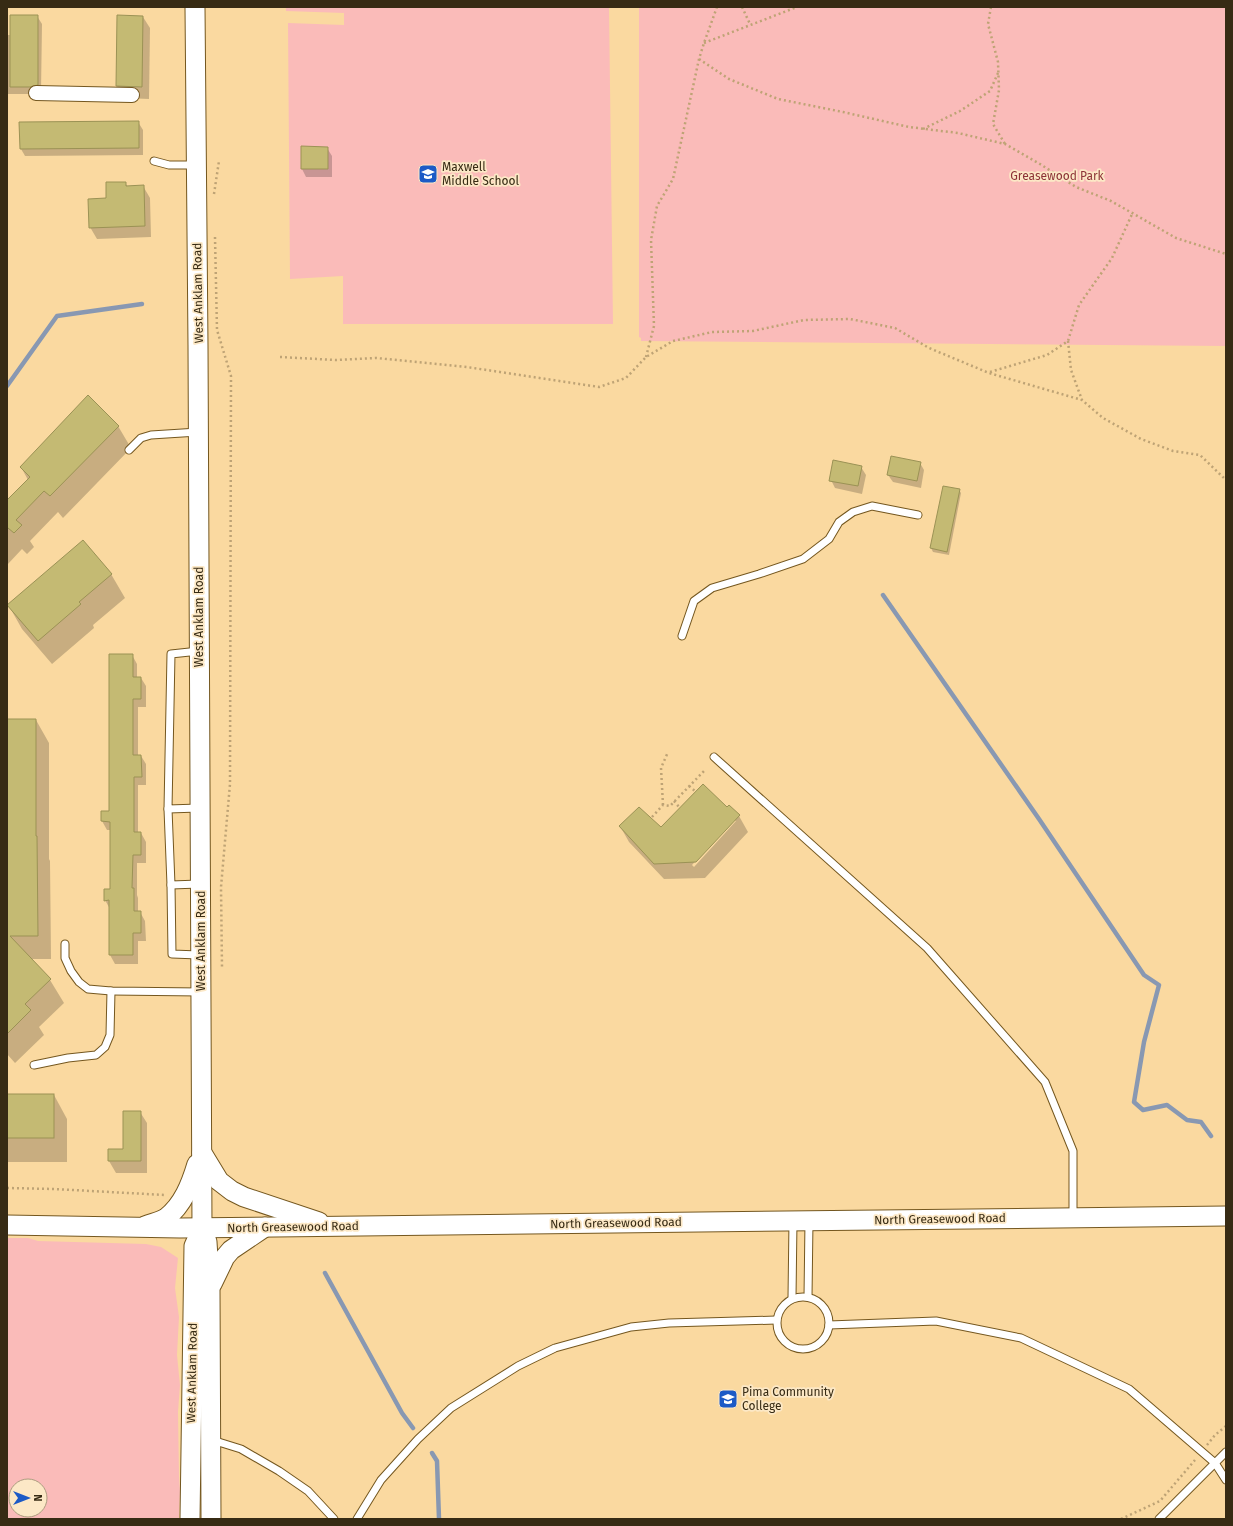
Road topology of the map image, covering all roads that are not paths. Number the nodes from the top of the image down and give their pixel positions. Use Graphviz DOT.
graph roads {
  1 [pos="195,7"];
  2 [pos="36,93"];
  3 [pos="132,95"];
  4 [pos="154,161"];
  5 [pos="196,165"];
  6 [pos="198,432"];
  7 [pos="129,450"];
  8 [pos="918,515"];
  9 [pos="682,636"];
  10 [pos="199,651"];
  11 [pos="714,757"];
  12 [pos="168,808"];
  13 [pos="200,808"];
  14 [pos="200,884"];
  15 [pos="171,885"];
  16 [pos="65,944"];
  17 [pos="201,955"];
  18 [pos="111,991"];
  19 [pos="201,992"];
  20 [pos="34,1065"];
  21 [pos="202,1152"];
  22 [pos="1226,1216"];
  23 [pos="1073,1217"];
  24 [pos="801,1220"];
  25 [pos="7,1225"];
  26 [pos="332,1226"];
  27 [pos="265,1227"];
  28 [pos="140,1228"];
  29 [pos="202,1228"];
  30 [pos="210,1288"];
  31 [pos="808,1297"];
  32 [pos="792,1298"];
  33 [pos="776,1320"];
  34 [pos="829,1325"];
  35 [pos="210,1440"];
  36 [pos="1226,1452"];
  37 [pos="1214,1463"];
  38 [pos="1226,1480"];
  39 [pos="190,1519"];
  40 [pos="211,1519"];
  41 [pos="334,1519"];
  42 [pos="357,1519"];
  43 [pos="1159,1519"];
  1 -- 5 [label="main road, West Anklam Road"];
  2 -- 3 [label="street"];
  4 -- 5 [label="lane"];
  5 -- 6 [label="main road, West Anklam Road"];
  6 -- 7 [label="lane"];
  6 -- 10 [label="main road, West Anklam Road"];
  8 -- 9 [label="lane"];
  10 -- 12 [label="lane"];
  10 -- 13 [label="main road, West Anklam Road"];
  11 -- 23 [label="lane"];
  12 -- 13 [label="lane"];
  12 -- 15 [label="lane"];
  13 -- 14 [label="main road, West Anklam Road"];
  14 -- 15 [label="lane"];
  14 -- 17 [label="main road, West Anklam Road"];
  15 -- 17 [label="lane"];
  16 -- 18 [label="lane"];
  17 -- 19 [label="main road, West Anklam Road"];
  18 -- 19 [label="lane"];
  18 -- 20 [label="lane"];
  19 -- 21 [label="main road, West Anklam Road"];
  21 -- 26 [label="main road"];
  21 -- 28 [label="main road"];
  21 -- 29 [label="main road, West Anklam Road"];
  22 -- 23 [label="main road, North Greasewood Road"];
  23 -- 24 [label="main road, North Greasewood Road"];
  24 -- 26 [label="main road, North Greasewood Road"];
  24 -- 31 [label="lane"];
  24 -- 32 [label="lane"];
  25 -- 28 [label="main road, North Greasewood Road"];
  26 -- 27 [label="main road, North Greasewood Road"];
  27 -- 29 [label="main road, North Greasewood Road"];
  27 -- 30 [label="main road"];
  28 -- 29 [label="main road, North Greasewood Road"];
  29 -- 30 [label="main road, West Anklam Road"];
  29 -- 39 [label="main road, West Anklam Road"];
  30 -- 35 [label="main road, West Anklam Road"];
  31 -- 32 [label="lane"];
  31 -- 34 [label="lane"];
  32 -- 33 [label="lane"];
  33 -- 34 [label="lane"];
  33 -- 42 [label="lane"];
  34 -- 37 [label="lane"];
  35 -- 40 [label="main road, West Anklam Road"];
  35 -- 41 [label="lane"];
  36 -- 37 [label="lane"];
  37 -- 38 [label="lane"];
  37 -- 43 [label="lane"];
}
